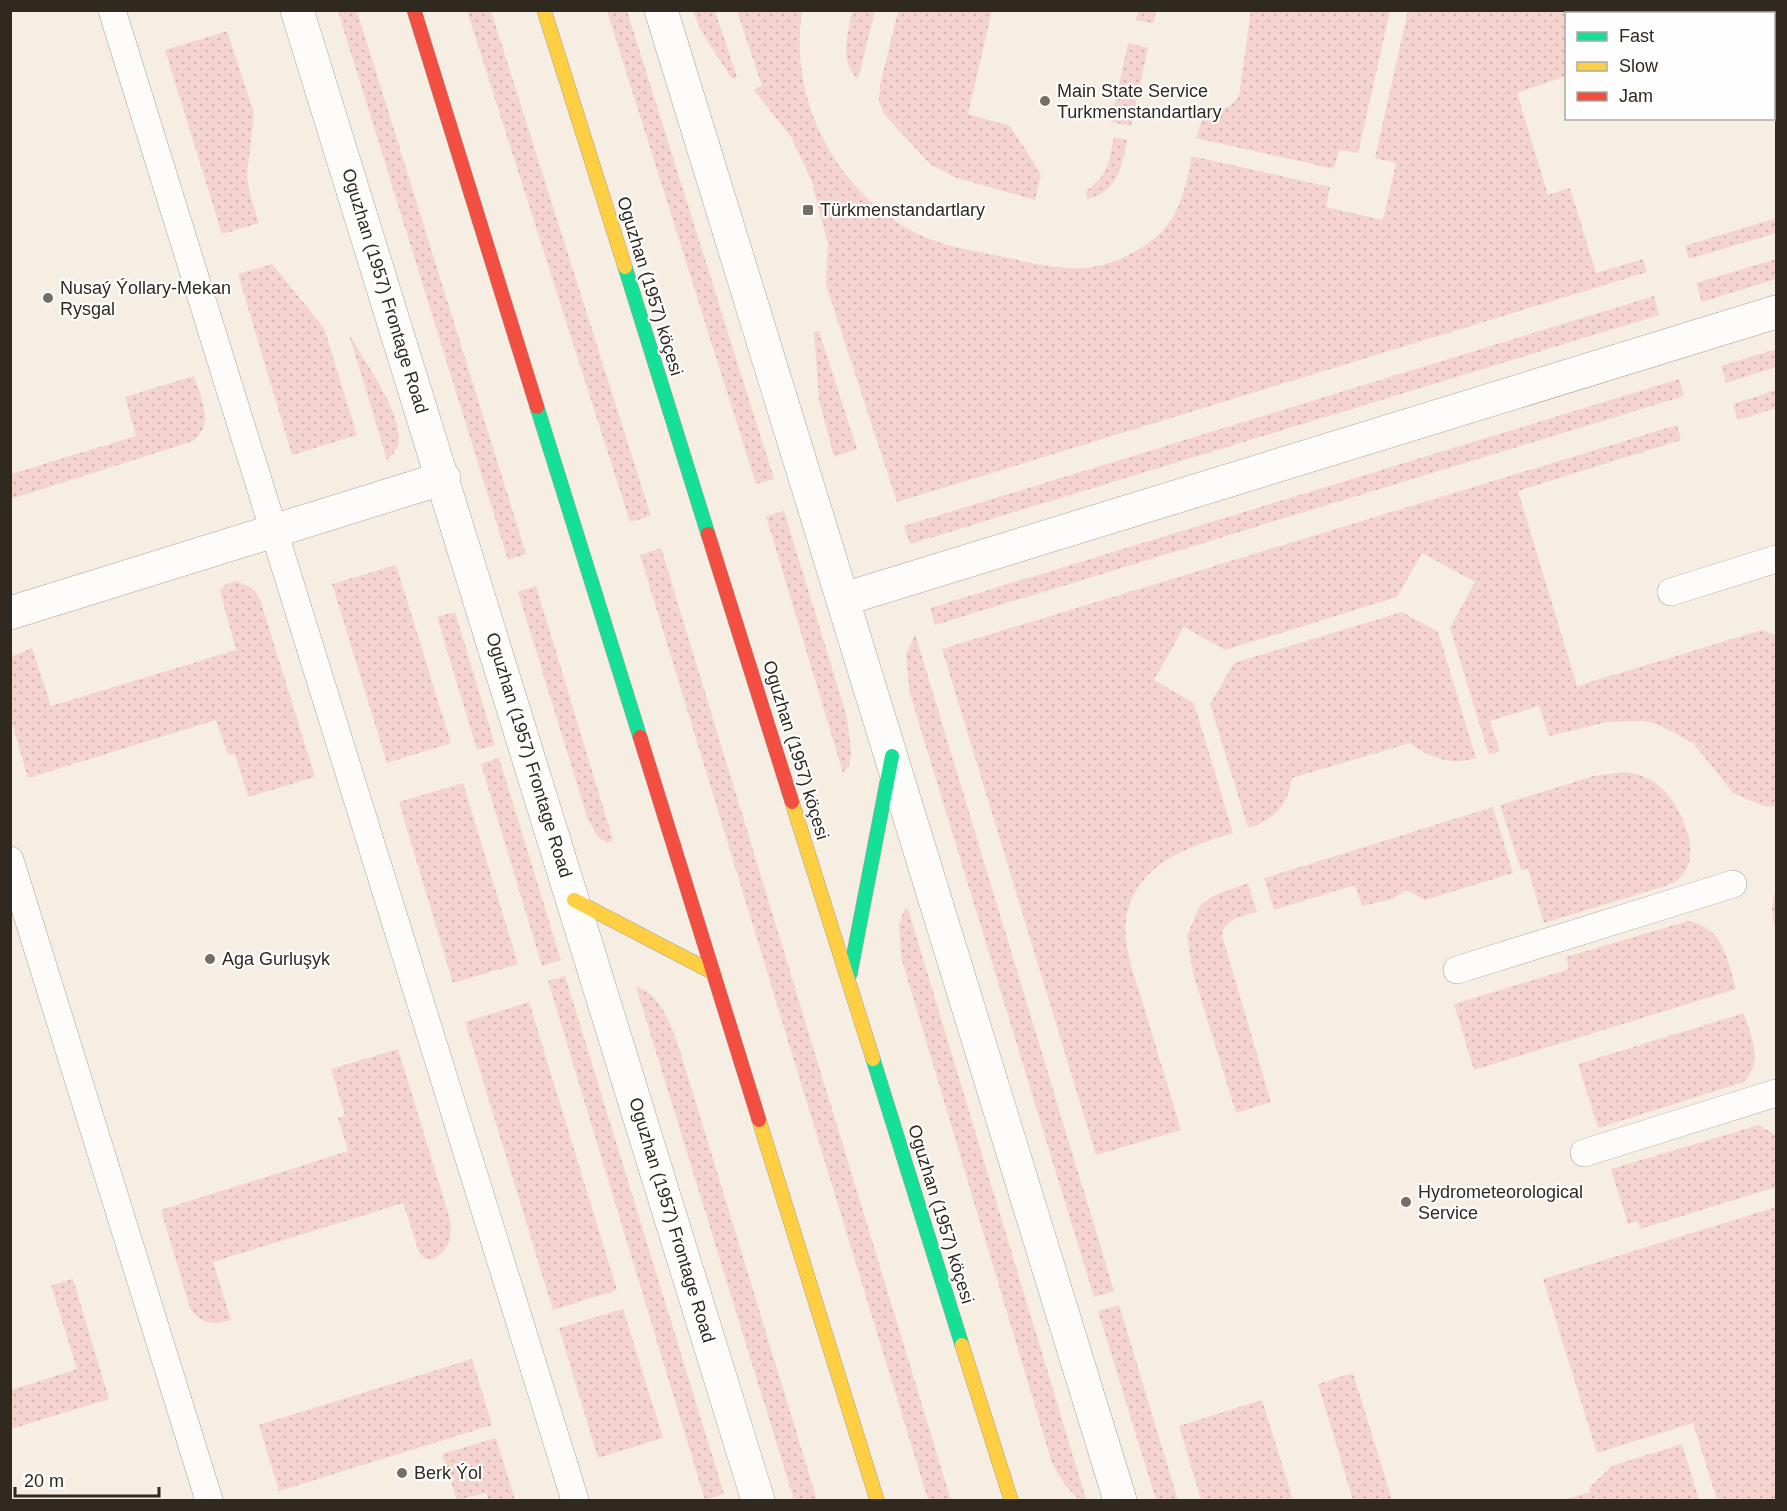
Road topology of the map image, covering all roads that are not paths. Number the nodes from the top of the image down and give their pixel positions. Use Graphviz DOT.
graph roads {
  1 [pos="112,10"];
  2 [pos="297,10"];
  3 [pos="414,10"];
  4 [pos="544,10"];
  5 [pos="661,10"];
  6 [pos="1776,312"];
  7 [pos="444,477"];
  8 [pos="273,531"];
  9 [pos="1776,559"];
  10 [pos="1671,592"];
  11 [pos="844,599"];
  12 [pos="10,613"];
  13 [pos="892,756"];
  14 [pos="10,860"];
  15 [pos="1733,884"];
  16 [pos="574,900"];
  17 [pos="1457,970"];
  18 [pos="712,972"];
  19 [pos="849,979"];
  20 [pos="1776,1093"];
  21 [pos="1584,1153"];
  22 [pos="209,1500"];
  23 [pos="575,1500"];
  24 [pos="758,1500"];
  25 [pos="877,1500"];
  26 [pos="1011,1500"];
  27 [pos="1120,1500"];
  1 -- 8 [label="lane"];
  2 -- 7 [label="street, Oguzhan (1957) Frontage Road"];
  3 -- 18 [label="main road"];
  4 -- 19 [label="main road, Oguzhan (1957) köçesi"];
  5 -- 11 [label="street"];
  6 -- 11 [label="street"];
  7 -- 8 [label="street"];
  7 -- 16 [label="street, Oguzhan (1957) Frontage Road"];
  8 -- 12 [label="street"];
  8 -- 23 [label="lane"];
  9 -- 10 [label="lane"];
  11 -- 13 [label="street"];
  13 -- 19 [label="main road"];
  13 -- 27 [label="street"];
  14 -- 22 [label="lane"];
  15 -- 17 [label="lane"];
  16 -- 18 [label="main road"];
  16 -- 24 [label="street, Oguzhan (1957) Frontage Road"];
  18 -- 25 [label="main road"];
  19 -- 26 [label="main road, Oguzhan (1957) köçesi"];
  20 -- 21 [label="lane"];
}
